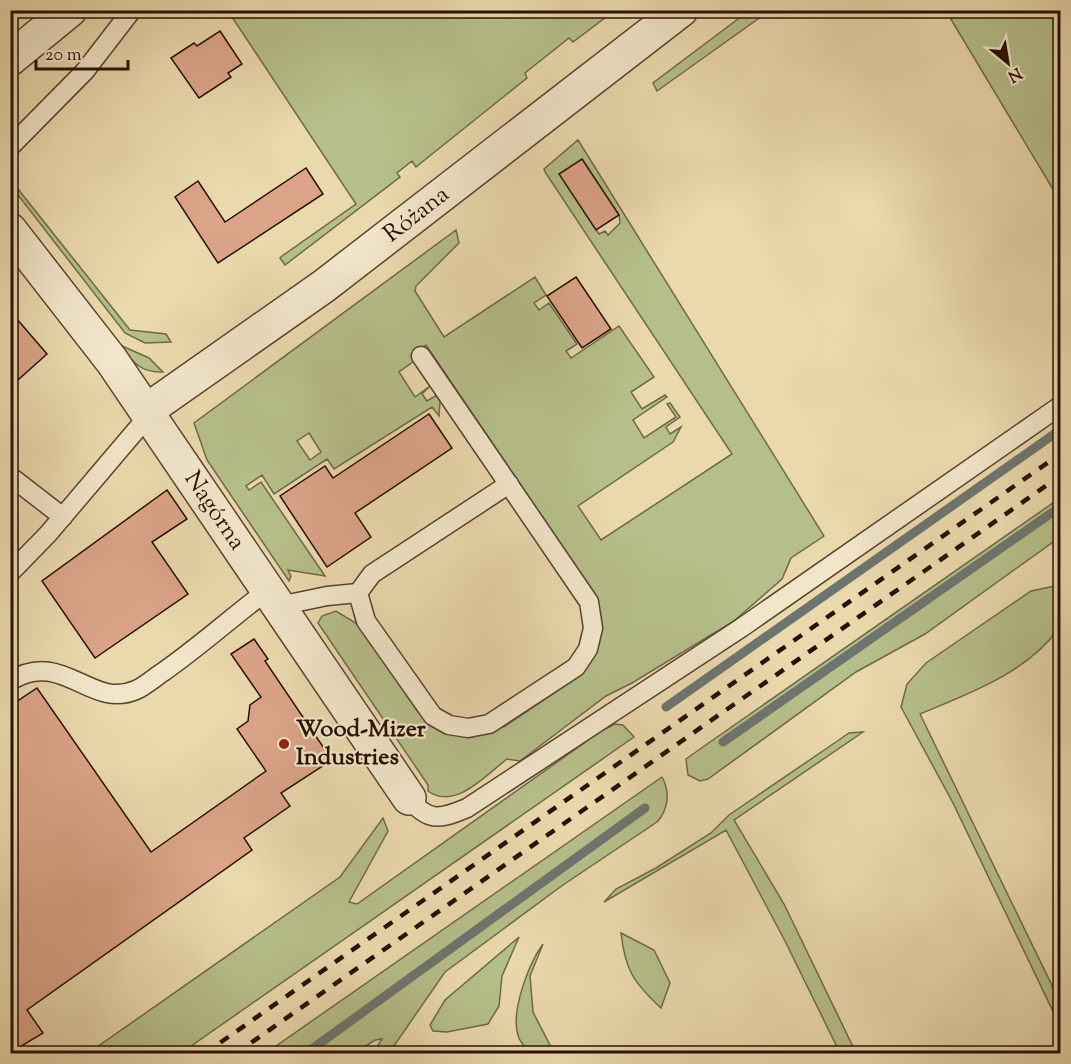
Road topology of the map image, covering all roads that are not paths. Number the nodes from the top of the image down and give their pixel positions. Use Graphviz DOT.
graph roads {
  1 [pos="70,10"];
  2 [pos="132,10"];
  3 [pos="681,10"];
  4 [pos="10,59"];
  5 [pos="10,147"];
  6 [pos="10,230"];
  7 [pos="421,356"];
  8 [pos="1060,406"];
  9 [pos="148,413"];
  10 [pos="10,476"];
  11 [pos="509,484"];
  12 [pos="63,517"];
  13 [pos="10,573"];
  14 [pos="358,593"];
  15 [pos="273,598"];
  16 [pos="10,681"];
  17 [pos="409,798"];
  1 -- 4 [label="street"];
  2 -- 5 [label="lane"];
  3 -- 9 [label="street, Różana"];
  6 -- 9 [label="street, Nagórna"];
  7 -- 11 [label="lane"];
  8 -- 17 [label="lane"];
  9 -- 12 [label="lane"];
  9 -- 15 [label="street, Nagórna"];
  10 -- 12 [label="lane"];
  11 -- 14 [label="lane"];
  11 -- 14 [label="lane"];
  12 -- 13 [label="lane"];
  14 -- 15 [label="lane"];
  15 -- 16 [label="lane"];
  15 -- 17 [label="street, Nagórna"];
}
